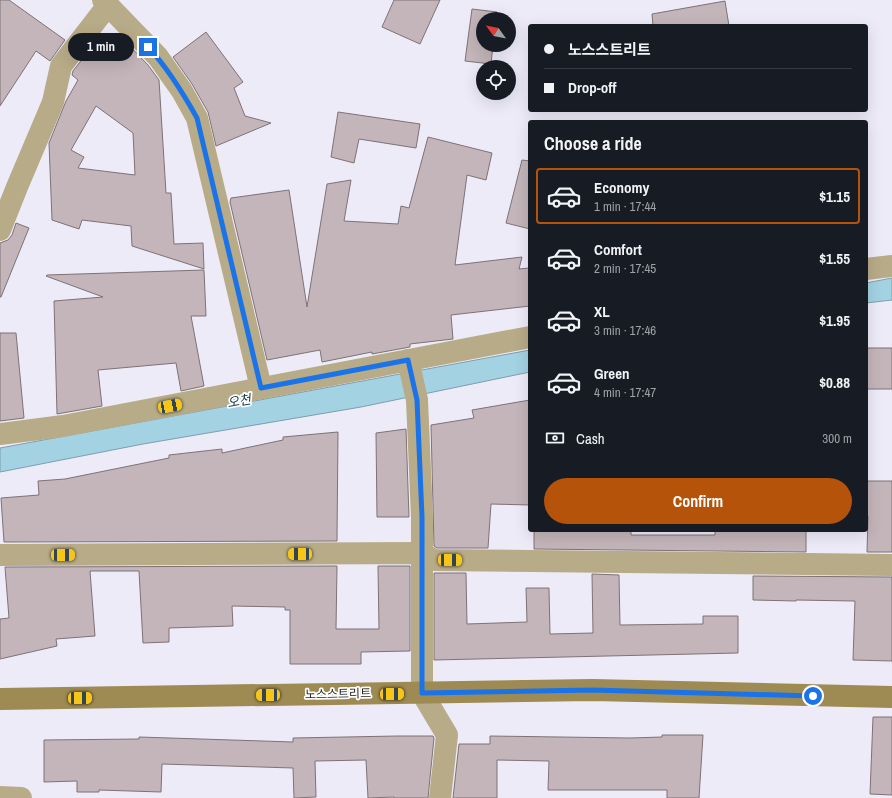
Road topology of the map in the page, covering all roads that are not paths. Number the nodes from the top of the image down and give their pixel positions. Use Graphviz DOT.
graph roads {
  1 [pos="105,2"];
  2 [pos="0,230"];
  3 [pos="892,266"];
  4 [pos="868,269"];
  5 [pos="528,337"];
  6 [pos="409,364"];
  7 [pos="261,388"];
  8 [pos="0,434"];
  9 [pos="422,553"];
  10 [pos="0,555"];
  11 [pos="892,565"];
  12 [pos="422,693"];
  13 [pos="892,697"];
  14 [pos="0,699"];
  15 [pos="0,798"];
  16 [pos="21,798"];
  17 [pos="440,798"];
  1 -- 2 [label="street"];
  1 -- 7 [label="street"];
  3 -- 4 [label="street"];
  5 -- 6 [label="street"];
  6 -- 7 [label="street"];
  6 -- 9 [label="street"];
  7 -- 8 [label="street"];
  9 -- 10 [label="street"];
  9 -- 11 [label="street"];
  9 -- 12 [label="street"];
  12 -- 13 [label="main road, 노스스트리트"];
  12 -- 14 [label="main road, 노스스트리트"];
  12 -- 17 [label="street"];
  15 -- 16 [label="street"];
}
